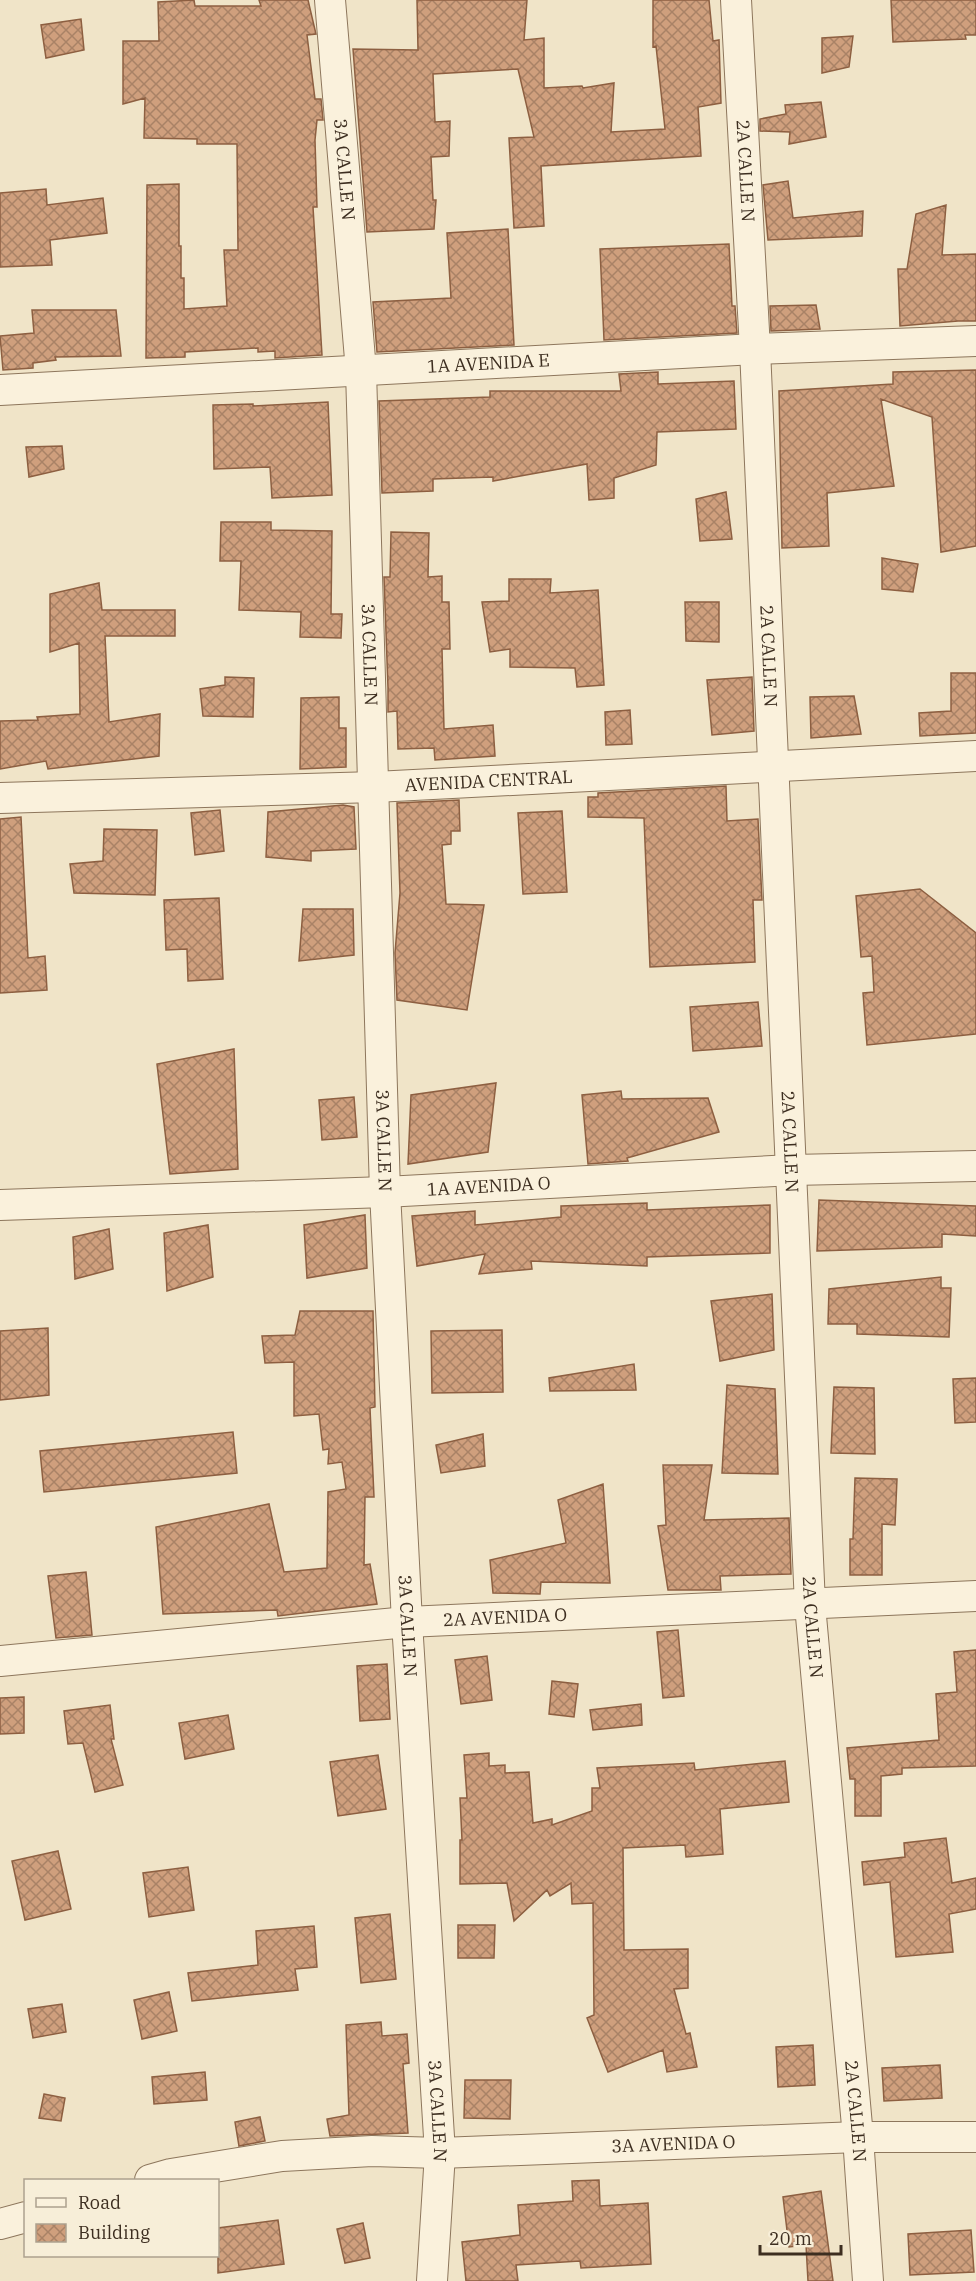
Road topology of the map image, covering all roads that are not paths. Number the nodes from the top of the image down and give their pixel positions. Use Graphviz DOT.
graph roads {
  1 [pos="330,0"];
  2 [pos="736,0"];
  3 [pos="976,341"];
  4 [pos="755,349"];
  5 [pos="361,371"];
  6 [pos="0,390"];
  7 [pos="976,756"];
  8 [pos="772,765"];
  9 [pos="375,787"];
  10 [pos="0,798"];
  11 [pos="976,1166"];
  12 [pos="792,1170"];
  13 [pos="385,1192"];
  14 [pos="0,1205"];
  15 [pos="976,1596"];
  16 [pos="810,1605"];
  17 [pos="407,1622"];
  18 [pos="0,1661"];
  19 [pos="976,2137"];
  20 [pos="858,2138"];
  21 [pos="440,2154"];
  22 [pos="156,2179"];
  23 [pos="24,2218"];
  24 [pos="0,2224"];
  25 [pos="432,2281"];
  26 [pos="868,2281"];
  1 -- 5 [label="street, 3A CALLE N"];
  2 -- 4 [label="street, 2A CALLE N"];
  3 -- 4 [label="street, 1A AVENIDA E"];
  4 -- 5 [label="street, 1A AVENIDA E"];
  4 -- 8 [label="street, 2A CALLE N"];
  5 -- 6 [label="street, 1A AVENIDA E"];
  5 -- 9 [label="street, 3A CALLE N"];
  7 -- 8 [label="street, AVENIDA CENTRAL"];
  8 -- 9 [label="street, AVENIDA CENTRAL"];
  8 -- 12 [label="street, 2A CALLE N"];
  9 -- 10 [label="street, AVENIDA CENTRAL"];
  9 -- 13 [label="street, 3A CALLE N"];
  11 -- 12 [label="street, 1A AVENIDA O"];
  12 -- 13 [label="street, 1A AVENIDA O"];
  12 -- 16 [label="street, 2A CALLE N"];
  13 -- 14 [label="street, 1A AVENIDA O"];
  13 -- 17 [label="street, 3A CALLE N"];
  15 -- 16 [label="street, 2A AVENIDA O"];
  16 -- 17 [label="street, 2A AVENIDA O"];
  16 -- 20 [label="street, 2A CALLE N"];
  17 -- 18 [label="street, 2A AVENIDA O"];
  17 -- 21 [label="street, 3A CALLE N"];
  19 -- 20 [label="street, 3A AVENIDA O"];
  20 -- 21 [label="street, 3A AVENIDA O"];
  20 -- 26 [label="street, 2A CALLE N"];
  21 -- 22 [label="street, 3A AVENIDA O"];
  21 -- 25 [label="street, 3A CALLE N"];
  23 -- 24 [label="street"];
}
